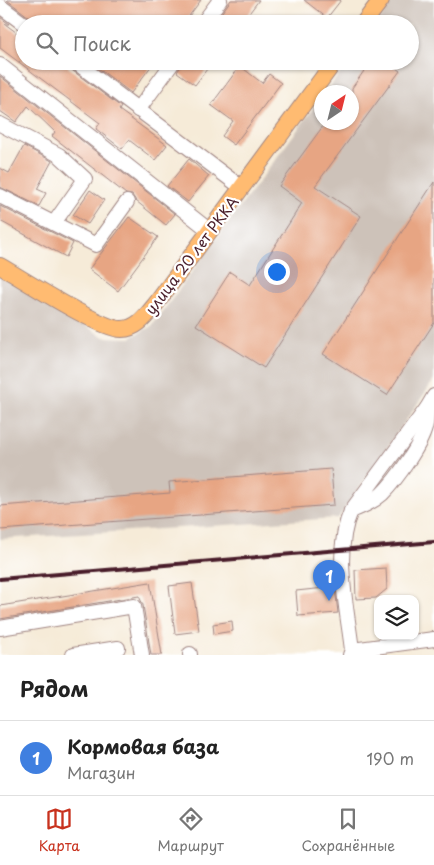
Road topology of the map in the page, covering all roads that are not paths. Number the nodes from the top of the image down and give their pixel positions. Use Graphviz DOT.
graph roads {
  1 [pos="220,0"];
  2 [pos="381,0"];
  3 [pos="0,6"];
  4 [pos="209,15"];
  5 [pos="370,15"];
  6 [pos="15,17"];
  7 [pos="0,65"];
  8 [pos="86,70"];
  9 [pos="167,70"];
  10 [pos="328,70"];
  11 [pos="138,110"];
  12 [pos="0,124"];
  13 [pos="242,188"];
  14 [pos="0,196"];
  15 [pos="127,202"];
  16 [pos="54,223"];
  17 [pos="210,231"];
  18 [pos="0,266"];
  19 [pos="430,402"];
  20 [pos="0,628"];
  21 [pos="434,639"];
  22 [pos="118,648"];
  23 [pos="351,653"];
  24 [pos="73,655"];
  25 [pos="142,655"];
  1 -- 4 [label="street"];
  2 -- 5 [label="main road"];
  3 -- 6 [label="street"];
  7 -- 17 [label="street"];
  8 -- 11 [label="street"];
  9 -- 11 [label="street"];
  10 -- 13 [label="main road, улица 20 лет РККА"];
  11 -- 13 [label="street"];
  12 -- 16 [label="street"];
  13 -- 17 [label="main road, улица 20 лет РККА"];
  14 -- 16 [label="street"];
  15 -- 16 [label="street"];
  17 -- 18 [label="main road, улица 20 лет РККА"];
  19 -- 23 [label="street"];
  20 -- 25 [label="street"];
  21 -- 23 [label="street"];
  22 -- 24 [label="street"];
}
